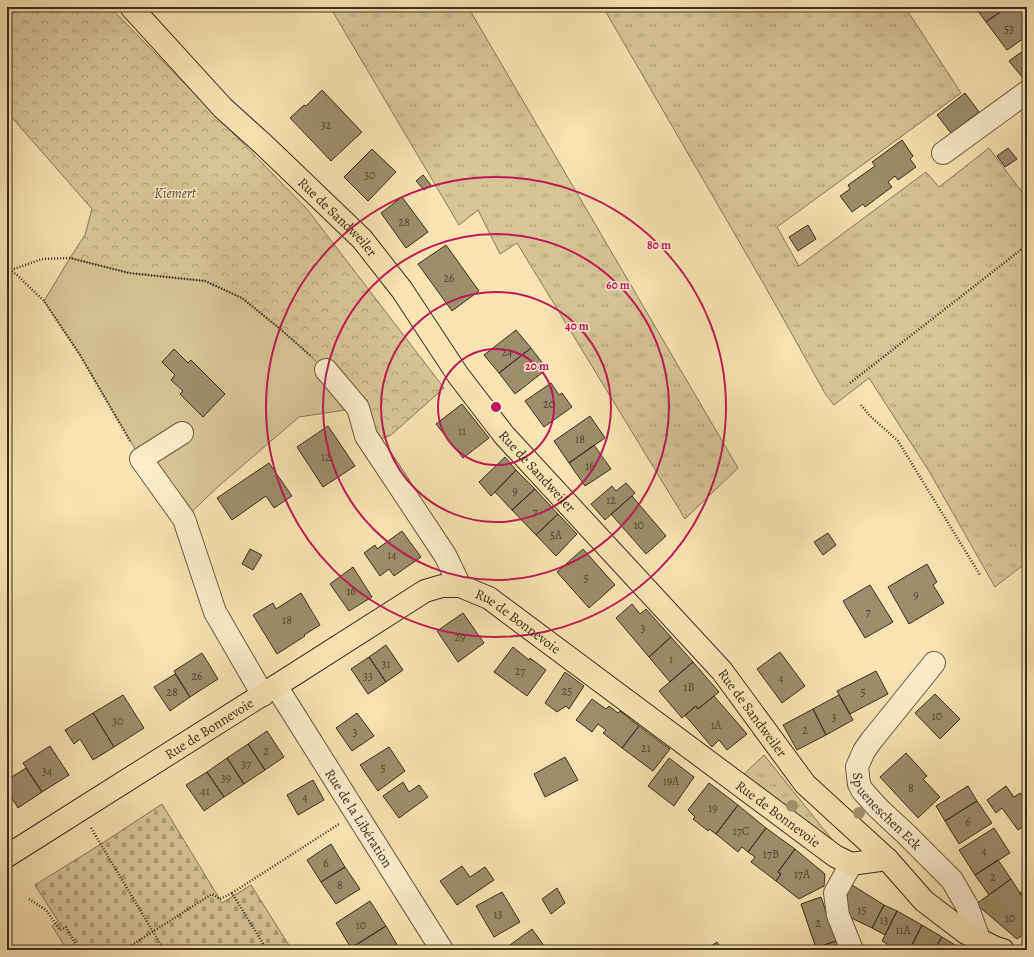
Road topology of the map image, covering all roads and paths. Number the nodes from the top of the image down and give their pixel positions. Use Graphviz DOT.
graph roads {
  1 [pos="131,7"];
  2 [pos="1027,92"];
  3 [pos="943,153"];
  4 [pos="1027,245"];
  5 [pos="7,268"];
  6 [pos="11,270"];
  7 [pos="326,370"];
  8 [pos="850,383"];
  9 [pos="861,405"];
  10 [pos="182,433"];
  11 [pos="141,459"];
  12 [pos="980,574"];
  13 [pos="460,586"];
  14 [pos="934,663"];
  15 [pos="270,691"];
  16 [pos="80,810"];
  17 [pos="356,813"];
  18 [pos="7,856"];
  19 [pos="887,859"];
  20 [pos="851,864"];
  21 [pos="232,893"];
  22 [pos="29,899"];
  23 [pos="153,932"];
  24 [pos="979,939"];
  25 [pos="1027,941"];
  26 [pos="1025,945"];
  27 [pos="79,950"];
  28 [pos="124,950"];
  29 [pos="164,950"];
  30 [pos="267,950"];
  31 [pos="442,950"];
  32 [pos="852,950"];
  33 [pos="1003,950"];
  1 -- 19 [label="main road, Rue de Sandweiler"];
  2 -- 3 [label="street"];
  4 -- 8 [label="path"];
  5 -- 6 [label="path"];
  6 -- 7 [label="path"];
  6 -- 11 [label="path"];
  7 -- 13 [label="street"];
  9 -- 12 [label="path"];
  10 -- 11 [label="street"];
  11 -- 15 [label="street, Rue de la Libération"];
  13 -- 15 [label="main road, Rue de Bonnevoie"];
  13 -- 20 [label="main road, Rue de Bonnevoie"];
  14 -- 24 [label="street, Spueneschen Eck"];
  15 -- 16 [label="main road, Rue de Bonnevoie"];
  15 -- 17 [label="street, Rue de la Libération"];
  16 -- 18 [label="main road, Rue de Bonnevoie"];
  16 -- 23 [label="path"];
  17 -- 21 [label="path"];
  17 -- 31 [label="street, Rue de la Libération"];
  19 -- 20 [label="main road"];
  19 -- 24 [label="main road"];
  20 -- 32 [label="street"];
  21 -- 23 [label="path"];
  21 -- 30 [label="path"];
  22 -- 27 [label="path"];
  23 -- 28 [label="path"];
  23 -- 29 [label="path"];
  24 -- 33 [label="main road"];
  25 -- 26 [label="path"];
}
